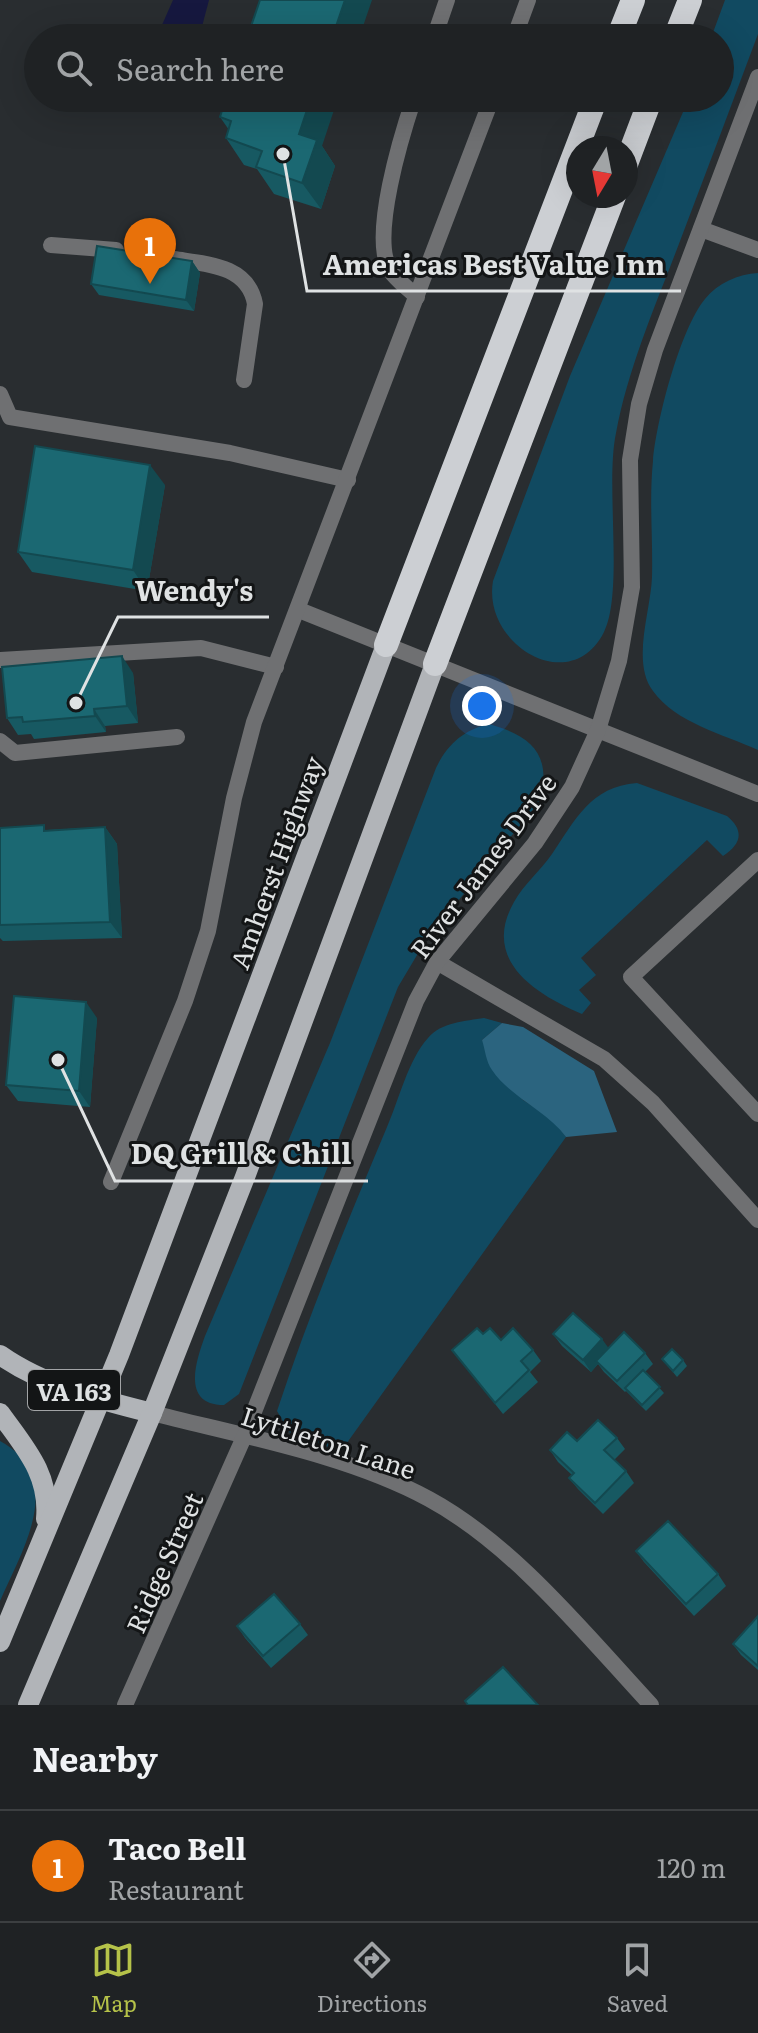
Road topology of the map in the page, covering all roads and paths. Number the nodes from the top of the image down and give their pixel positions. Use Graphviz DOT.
graph roads {
  1 [pos="447,0"];
  2 [pos="528,0"];
  3 [pos="633,0"];
  4 [pos="690,0"];
  5 [pos="439,24"];
  6 [pos="519,24"];
  7 [pos="624,24"];
  8 [pos="681,24"];
  9 [pos="758,77"];
  10 [pos="410,112"];
  11 [pos="487,112"];
  12 [pos="591,112"];
  13 [pos="646,112"];
  14 [pos="637,136"];
  15 [pos="609,208"];
  16 [pos="701,229"];
  17 [pos="51,245"];
  18 [pos="758,250"];
  19 [pos="417,297"];
  20 [pos="244,380"];
  21 [pos="0,394"];
  22 [pos="348,480"];
  23 [pos="299,610"];
  24 [pos="386,645"];
  25 [pos="89,655"];
  26 [pos="0,660"];
  27 [pos="435,664"];
  28 [pos="276,667"];
  29 [pos="6,678"];
  30 [pos="598,730"];
  31 [pos="177,737"];
  32 [pos="0,741"];
  33 [pos="758,794"];
  34 [pos="758,860"];
  35 [pos="437,962"];
  36 [pos="758,1114"];
  37 [pos="111,1182"];
  38 [pos="758,1220"];
  39 [pos="0,1355"];
  40 [pos="99,1400"];
  41 [pos="0,1413"];
  42 [pos="152,1413"];
  43 [pos="244,1437"];
  44 [pos="44,1541"];
  45 [pos="0,1642"];
  46 [pos="28,1705"];
  47 [pos="125,1705"];
  48 [pos="651,1705"];
  1 -- 5 [label="street"];
  2 -- 6 [label="street"];
  3 -- 7 [label="highway"];
  4 -- 8 [label="highway"];
  9 -- 16 [label="street, River James Drive"];
  10 -- 19 [label="street"];
  11 -- 19 [label="street"];
  12 -- 24 [label="highway, Amherst Highway"];
  13 -- 14 [label="highway"];
  15 -- 27 [label="highway"];
  16 -- 18 [label="street"];
  16 -- 30 [label="street, River James Drive"];
  17 -- 20 [label="street"];
  19 -- 22 [label="street"];
  21 -- 22 [label="street"];
  22 -- 23 [label="street"];
  23 -- 24 [label="street"];
  23 -- 28 [label="street"];
  24 -- 27 [label="street"];
  24 -- 40 [label="main road, Amherst Highway"];
  25 -- 26 [label="street"];
  25 -- 28 [label="street"];
  25 -- 29 [label="street"];
  27 -- 30 [label="street"];
  27 -- 42 [label="main road"];
  28 -- 37 [label="street"];
  30 -- 33 [label="street"];
  30 -- 35 [label="street, River James Drive"];
  31 -- 32 [label="street"];
  34 -- 36 [label="street"];
  35 -- 38 [label="street"];
  35 -- 43 [label="street, River James Drive"];
  39 -- 40 [label="main road, VA 163"];
  40 -- 42 [label="main road, VA 163"];
  40 -- 44 [label="main road, Amherst Highway"];
  41 -- 44 [label="main road"];
  42 -- 43 [label="street, Lyttleton Lane"];
  42 -- 46 [label="main road"];
  43 -- 47 [label="street, Ridge Street"];
  43 -- 48 [label="street, Lyttleton Lane"];
  44 -- 45 [label="main road, Amherst Highway"];
}
